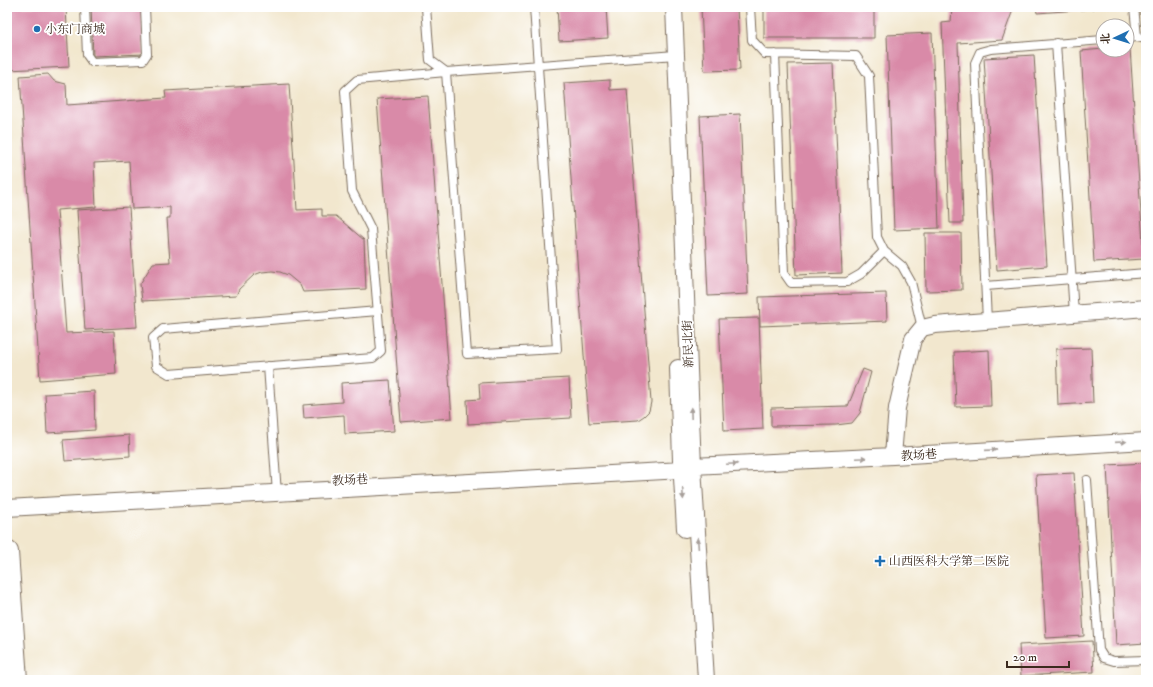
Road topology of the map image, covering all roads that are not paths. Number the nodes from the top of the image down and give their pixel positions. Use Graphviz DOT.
graph roads {
  1 [pos="85,7"];
  2 [pos="145,7"];
  3 [pos="426,7"];
  4 [pos="534,7"];
  5 [pos="665,7"];
  6 [pos="674,7"];
  7 [pos="750,7"];
  8 [pos="1134,7"];
  9 [pos="1137,37"];
  10 [pos="1146,39"];
  11 [pos="1095,41"];
  12 [pos="1056,43"];
  13 [pos="775,54"];
  14 [pos="671,56"];
  15 [pos="538,65"];
  16 [pos="446,72"];
  17 [pos="884,251"];
  18 [pos="1146,273"];
  19 [pos="1072,279"];
  20 [pos="986,286"];
  21 [pos="1146,308"];
  22 [pos="378,311"];
  23 [pos="1074,314"];
  24 [pos="987,321"];
  25 [pos="922,328"];
  26 [pos="268,366"];
  27 [pos="1146,440"];
  28 [pos="892,456"];
  29 [pos="685,466"];
  30 [pos="1087,480"];
  31 [pos="276,489"];
  32 [pos="7,500"];
  33 [pos="7,508"];
  34 [pos="7,552"];
  35 [pos="1146,660"];
  36 [pos="16,680"];
  37 [pos="696,680"];
  38 [pos="706,680"];
  1 -- 2 [label="lane"];
  3 -- 16 [label="lane"];
  4 -- 15 [label="lane"];
  5 -- 14 [label="street, 新民北街"];
  6 -- 14 [label="street, 新民北街"];
  7 -- 13 [label="lane"];
  8 -- 9 [label="lane"];
  9 -- 10 [label="lane"];
  11 -- 12 [label="lane"];
  12 -- 19 [label="lane"];
  12 -- 20 [label="lane"];
  13 -- 17 [label="lane"];
  13 -- 17 [label="lane"];
  14 -- 15 [label="lane"];
  14 -- 29 [label="street, 新民北街"];
  15 -- 16 [label="lane"];
  15 -- 16 [label="lane"];
  16 -- 22 [label="lane"];
  17 -- 25 [label="lane"];
  18 -- 19 [label="lane"];
  19 -- 20 [label="lane"];
  19 -- 23 [label="lane"];
  20 -- 24 [label="lane"];
  21 -- 23 [label="street"];
  22 -- 26 [label="lane"];
  22 -- 26 [label="lane"];
  23 -- 24 [label="street"];
  24 -- 25 [label="street"];
  25 -- 28 [label="street"];
  26 -- 31 [label="lane"];
  28 -- 27 [label="street, 教场巷, one-way"];
  29 -- 28 [label="street, 教场巷, one-way"];
  29 -- 31 [label="street, 教场巷"];
  29 -- 37 [label="street, 新民北街, one-way"];
  38 -- 29 [label="street, 新民北街, one-way"];
  30 -- 35 [label="lane"];
  31 -- 32 [label="street, 教场巷"];
  31 -- 33 [label="street, 教场巷"];
  34 -- 36 [label="main road"];
}
